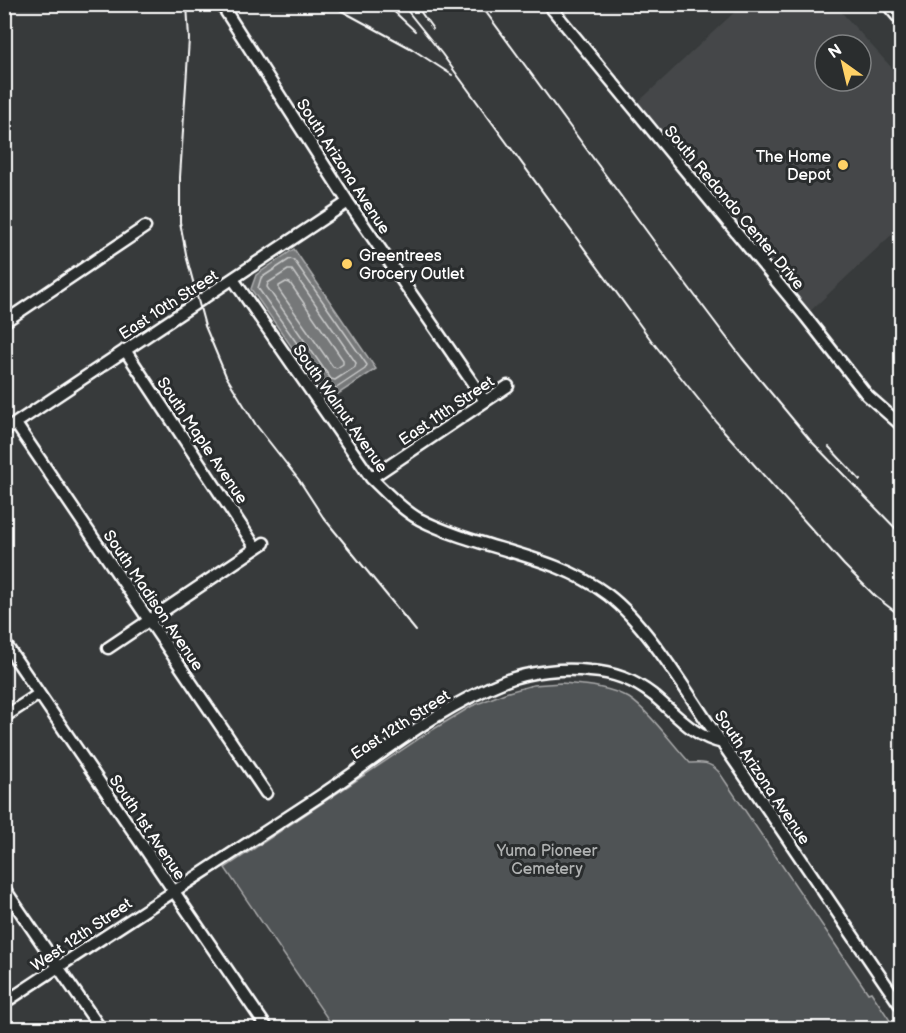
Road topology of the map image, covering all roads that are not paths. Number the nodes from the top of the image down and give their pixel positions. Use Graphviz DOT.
graph roads {
  1 [pos="221,4"];
  2 [pos="548,4"];
  3 [pos="890,4"];
  4 [pos="902,18"];
  5 [pos="348,202"];
  6 [pos="146,227"];
  7 [pos="233,279"];
  8 [pos="4,322"];
  9 [pos="125,350"];
  10 [pos="508,386"];
  11 [pos="485,401"];
  12 [pos="16,424"];
  13 [pos="902,426"];
  14 [pos="4,431"];
  15 [pos="371,478"];
  16 [pos="582,579"];
  17 [pos="149,619"];
  18 [pos="4,642"];
  19 [pos="108,648"];
  20 [pos="39,694"];
  21 [pos="4,717"];
  22 [pos="723,743"];
  23 [pos="266,793"];
  24 [pos="4,888"];
  25 [pos="173,890"];
  26 [pos="58,967"];
  27 [pos="4,1004"];
  28 [pos="902,1008"];
  29 [pos="100,1029"];
  30 [pos="267,1029"];
  1 -- 5 [label="street, South Arizona Avenue"];
  2 -- 13 [label="street, South Redondo Center Drive"];
  3 -- 4 [label="highway"];
  5 -- 7 [label="street, East 10th Street"];
  5 -- 11 [label="street, South Arizona Avenue"];
  6 -- 8 [label="street"];
  7 -- 9 [label="street, East 10th Street"];
  7 -- 15 [label="street, South Walnut Avenue"];
  9 -- 12 [label="street, East 10th Street"];
  9 -- 17 [label="street, South Maple Avenue"];
  10 -- 11 [label="street, East 11th Street"];
  11 -- 15 [label="street, East 11th Street"];
  12 -- 14 [label="street, East 10th Street"];
  12 -- 17 [label="street, South Madison Avenue"];
  15 -- 16 [label="street, South Walnut Avenue"];
  16 -- 22 [label="street, South Arizona Avenue"];
  17 -- 19 [label="street"];
  17 -- 23 [label="street, South Madison Avenue"];
  18 -- 20 [label="street, South 1st Avenue"];
  20 -- 21 [label="street"];
  20 -- 25 [label="street, South 1st Avenue"];
  22 -- 25 [label="street, East 12th Street"];
  22 -- 28 [label="street, South Arizona Avenue"];
  24 -- 26 [label="street"];
  25 -- 26 [label="street, West 12th Street"];
  25 -- 30 [label="street, South 1st Avenue"];
  26 -- 27 [label="street, West 12th Street"];
  26 -- 29 [label="street"];
}
